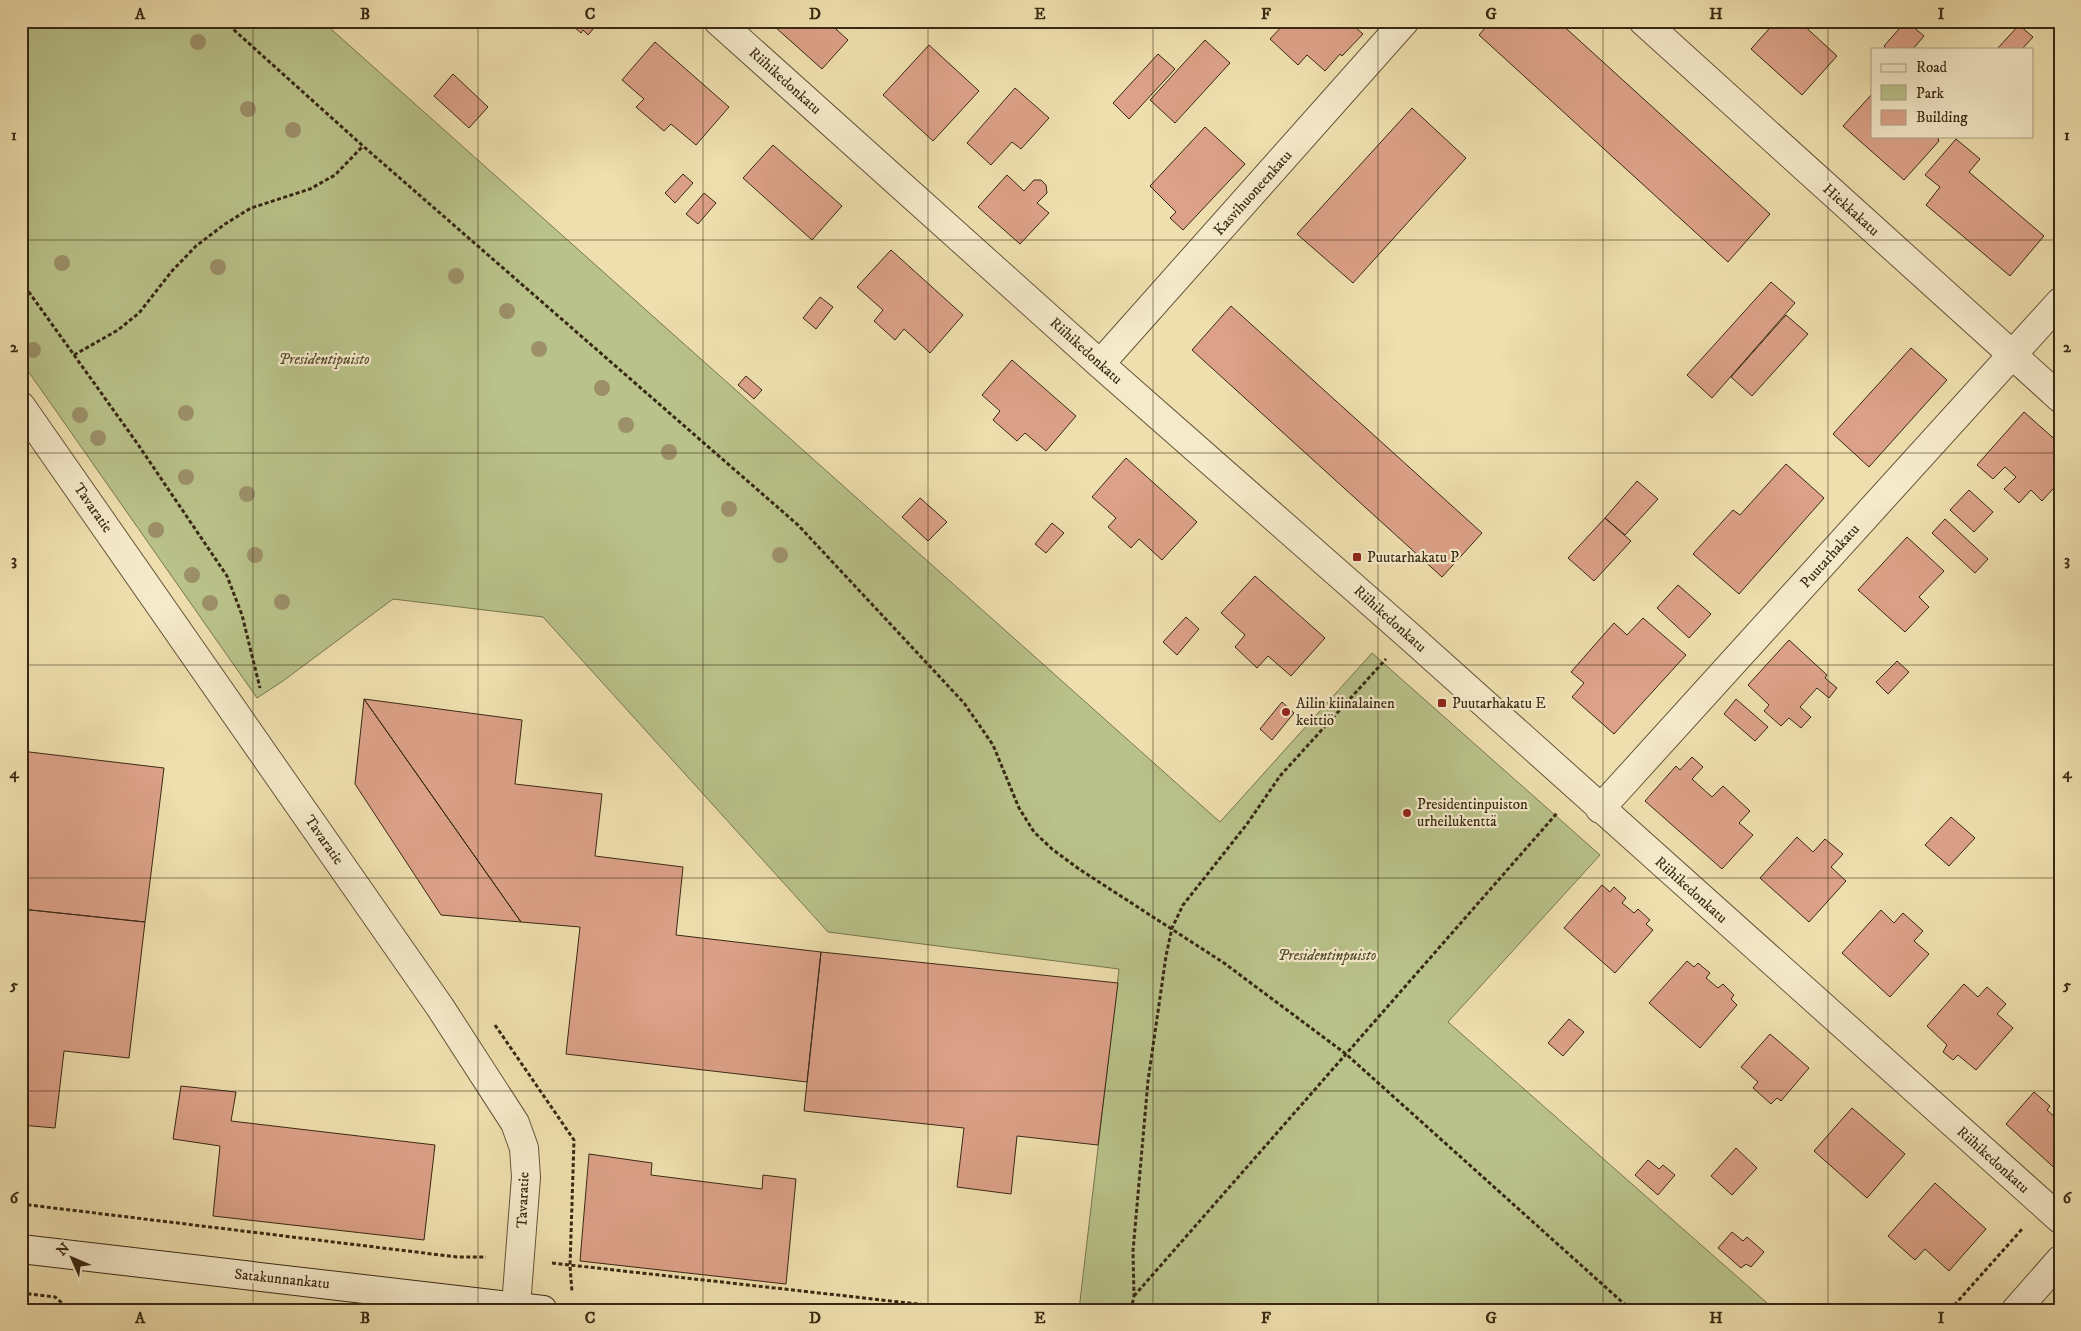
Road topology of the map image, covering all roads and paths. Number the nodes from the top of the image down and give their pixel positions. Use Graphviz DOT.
graph roads {
  1 [pos="224,21"];
  2 [pos="718,21"];
  3 [pos="1405,21"];
  4 [pos="1643,21"];
  5 [pos="363,146"];
  6 [pos="21,281"];
  7 [pos="2060,302"];
  8 [pos="73,356"];
  9 [pos="2012,356"];
  10 [pos="1100,364"];
  11 [pos="2060,398"];
  12 [pos="21,406"];
  13 [pos="1408,635"];
  14 [pos="265,694"];
  15 [pos="1578,789"];
  16 [pos="1600,809"];
  17 [pos="1172,928"];
  18 [pos="490,1018"];
  19 [pos="1346,1054"];
  20 [pos="2052,1212"];
  21 [pos="21,1249"];
  22 [pos="2060,1260"];
  23 [pos="21,1293"];
  24 [pos="1134,1296"];
  25 [pos="573,1301"];
  26 [pos="516,1308"];
  27 [pos="70,1310"];
  28 [pos="543,1310"];
  29 [pos="1131,1310"];
  30 [pos="1631,1310"];
  31 [pos="1950,1310"];
  32 [pos="2016,1310"];
  1 -- 5 [label="path"];
  2 -- 10 [label="street, Riihikedonkatu"];
  3 -- 10 [label="street, Kasvihuoneenkatu"];
  4 -- 9 [label="street, Hiekkakatu"];
  5 -- 8 [label="path"];
  5 -- 17 [label="path"];
  6 -- 8 [label="path"];
  7 -- 9 [label="street, Puutarhakatu"];
  8 -- 14 [label="path"];
  9 -- 11 [label="street, Hiekkakatu"];
  9 -- 16 [label="street, Puutarhakatu"];
  10 -- 13 [label="street, Riihikedonkatu"];
  12 -- 26 [label="street, Tavaratie"];
  13 -- 15 [label="street, Riihikedonkatu"];
  13 -- 17 [label="path"];
  15 -- 16 [label="street, Riihikedonkatu"];
  15 -- 19 [label="path"];
  16 -- 20 [label="street, Riihikedonkatu"];
  17 -- 19 [label="path"];
  17 -- 24 [label="path"];
  18 -- 25 [label="path"];
  19 -- 24 [label="path"];
  19 -- 30 [label="path"];
  20 -- 31 [label="path"];
  21 -- 26 [label="street, Satakunnankatu"];
  22 -- 32 [label="street"];
  23 -- 27 [label="path"];
  24 -- 29 [label="path"];
  26 -- 28 [label="street, Satakunnankatu"];
}
